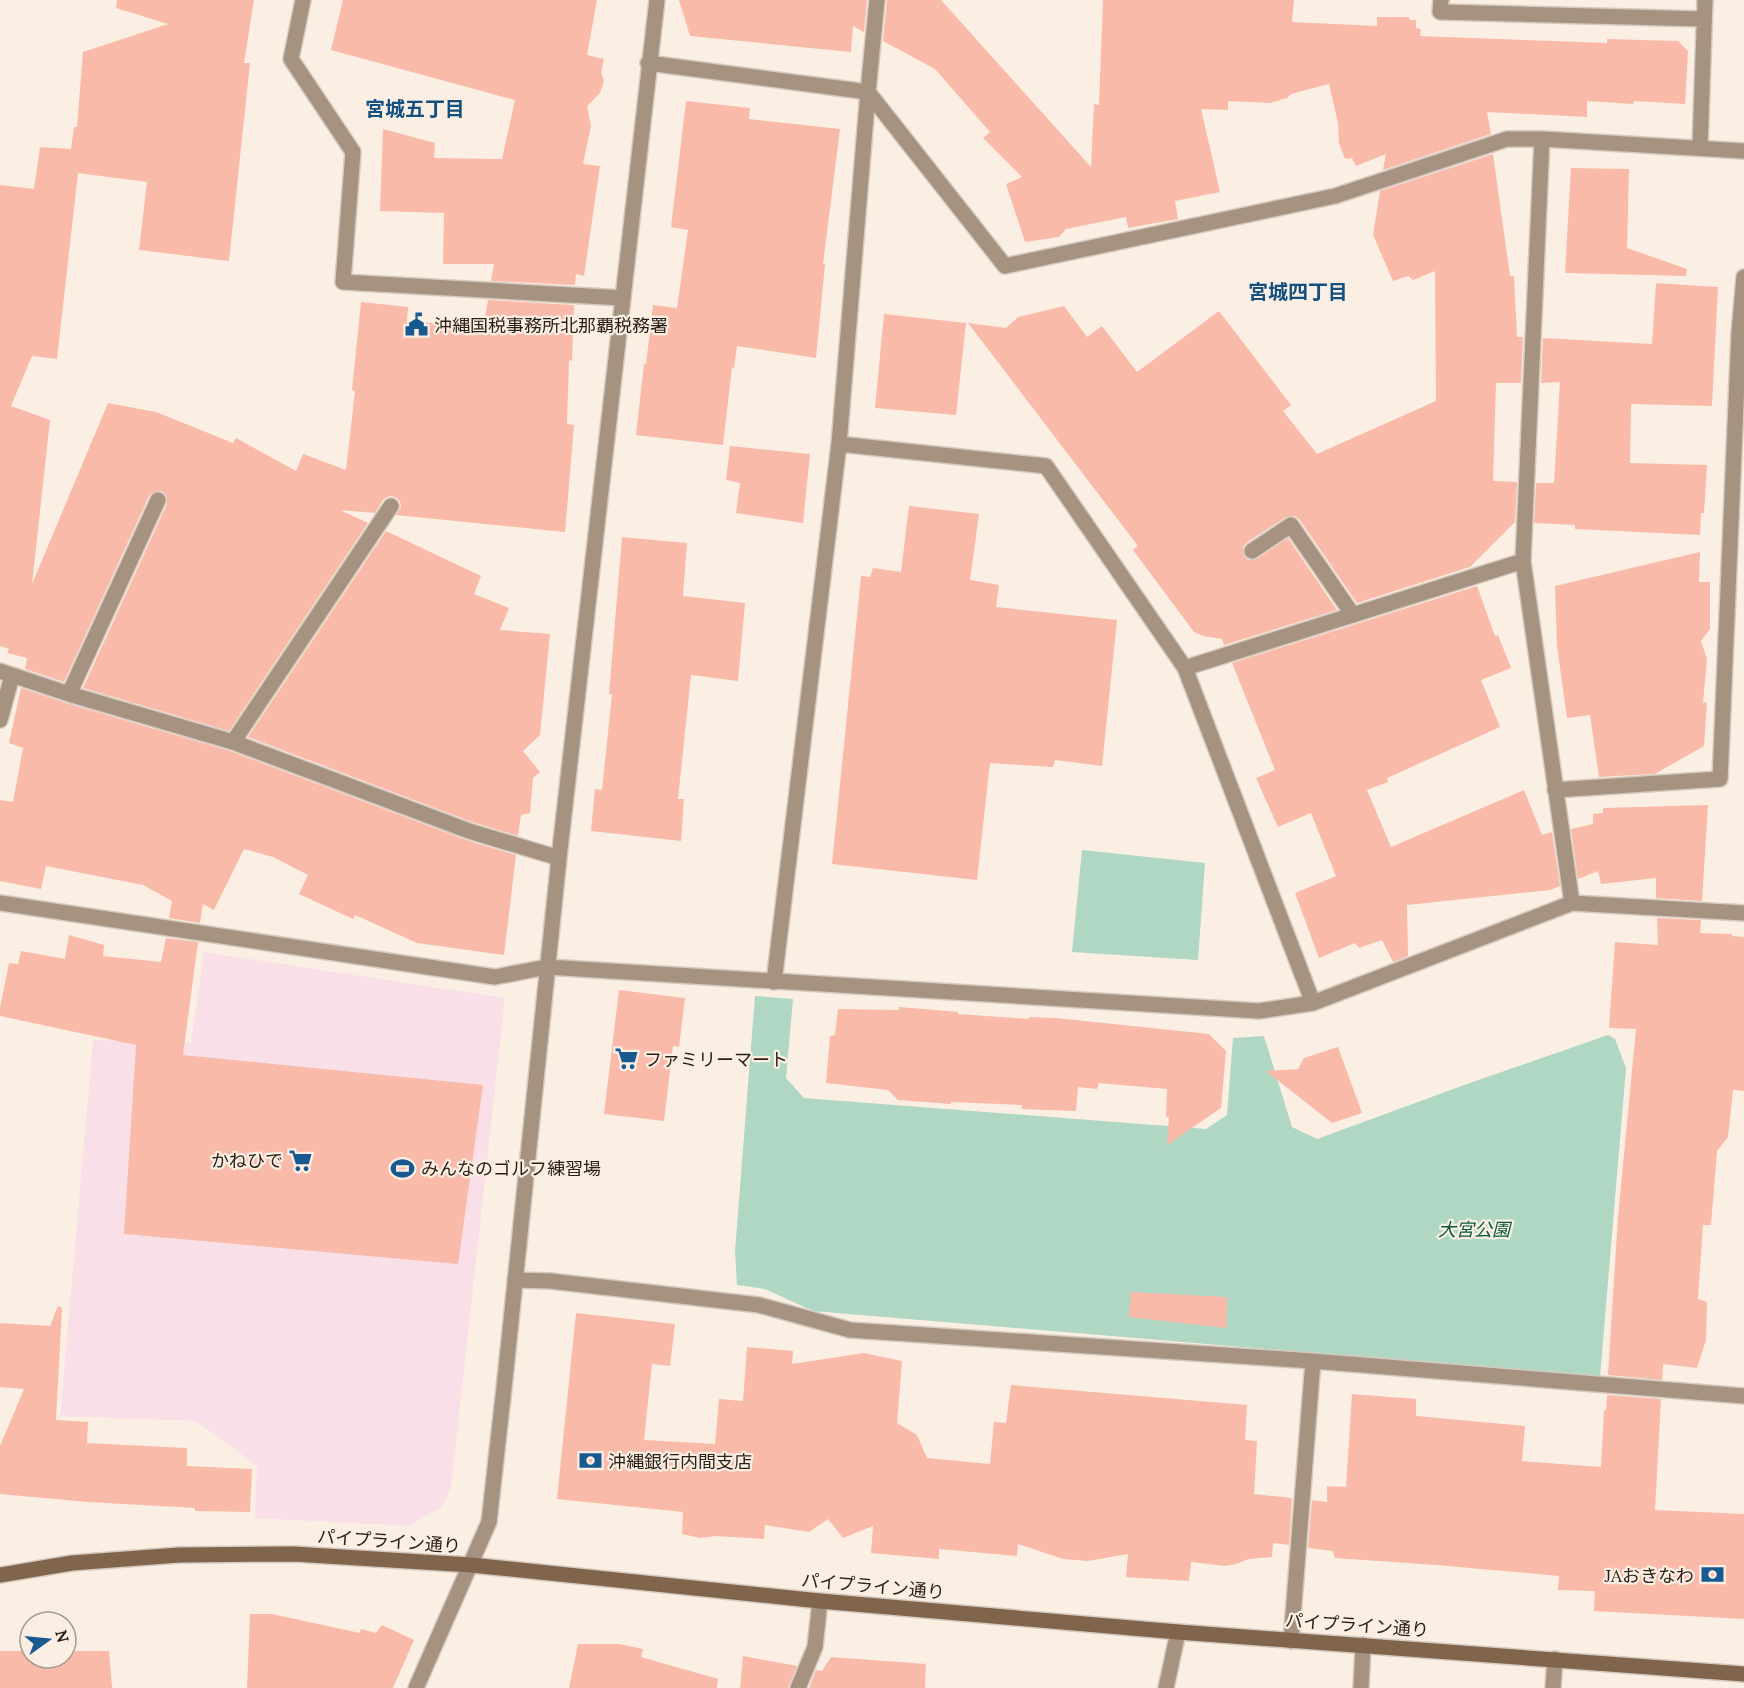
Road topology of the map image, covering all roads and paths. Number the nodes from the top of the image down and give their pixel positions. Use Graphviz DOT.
graph roads {
  1 [pos="303,0"];
  2 [pos="657,0"];
  3 [pos="877,0"];
  4 [pos="1441,0"];
  5 [pos="1705,0"];
  6 [pos="1704,19"];
  7 [pos="648,63"];
  8 [pos="868,92"];
  9 [pos="1542,139"];
  10 [pos="1700,148"];
  11 [pos="1744,151"];
  12 [pos="1744,277"];
  13 [pos="623,298"];
  14 [pos="839,444"];
  15 [pos="158,500"];
  16 [pos="391,506"];
  17 [pos="1252,551"];
  18 [pos="1523,561"];
  19 [pos="1353,615"];
  20 [pos="1185,668"];
  21 [pos="6,674"];
  22 [pos="69,694"];
  23 [pos="0,720"];
  24 [pos="233,741"];
  25 [pos="1555,790"];
  26 [pos="559,858"];
  27 [pos="0,903"];
  28 [pos="1572,903"];
  29 [pos="1744,913"];
  30 [pos="548,967"];
  31 [pos="774,982"];
  32 [pos="1313,1004"];
  33 [pos="515,1280"];
  34 [pos="1312,1361"];
  35 [pos="1744,1396"];
  36 [pos="471,1565"];
  37 [pos="0,1575"];
  38 [pos="820,1601"];
  39 [pos="1178,1632"];
  40 [pos="1291,1641"];
  41 [pos="1363,1645"];
  42 [pos="1555,1659"];
  43 [pos="1744,1674"];
  44 [pos="416,1688"];
  45 [pos="798,1688"];
  46 [pos="1166,1688"];
  47 [pos="1361,1688"];
  48 [pos="1553,1688"];
  1 -- 13 [label="street"];
  2 -- 7 [label="street"];
  3 -- 8 [label="street"];
  4 -- 6 [label="street"];
  5 -- 6 [label="street"];
  6 -- 10 [label="street"];
  7 -- 8 [label="street"];
  7 -- 13 [label="street"];
  8 -- 9 [label="street"];
  8 -- 14 [label="street"];
  9 -- 10 [label="street"];
  9 -- 18 [label="street"];
  10 -- 11 [label="street"];
  12 -- 25 [label="street"];
  13 -- 26 [label="street"];
  14 -- 20 [label="street"];
  14 -- 31 [label="street"];
  15 -- 22 [label="street"];
  16 -- 24 [label="street"];
  17 -- 19 [label="street"];
  18 -- 19 [label="street"];
  18 -- 25 [label="street"];
  19 -- 20 [label="street"];
  20 -- 32 [label="street"];
  21 -- 22 [label="street"];
  21 -- 23 [label="street"];
  22 -- 24 [label="street"];
  24 -- 26 [label="street"];
  25 -- 28 [label="street"];
  26 -- 30 [label="street"];
  27 -- 30 [label="street"];
  28 -- 29 [label="street"];
  28 -- 32 [label="street"];
  30 -- 31 [label="street"];
  30 -- 33 [label="street"];
  31 -- 32 [label="street"];
  33 -- 34 [label="street"];
  33 -- 36 [label="street"];
  34 -- 35 [label="street"];
  34 -- 40 [label="street"];
  36 -- 37 [label="main road, パイプライン通り"];
  36 -- 38 [label="main road, パイプライン通り"];
  36 -- 44 [label="street"];
  38 -- 39 [label="main road, パイプライン通り"];
  38 -- 45 [label="street"];
  39 -- 40 [label="main road, パイプライン通り"];
  39 -- 46 [label="street"];
  40 -- 41 [label="main road, パイプライン通り"];
  41 -- 42 [label="main road, パイプライン通り"];
  41 -- 47 [label="street"];
  42 -- 43 [label="main road, パイプライン通り"];
  42 -- 48 [label="street"];
}
